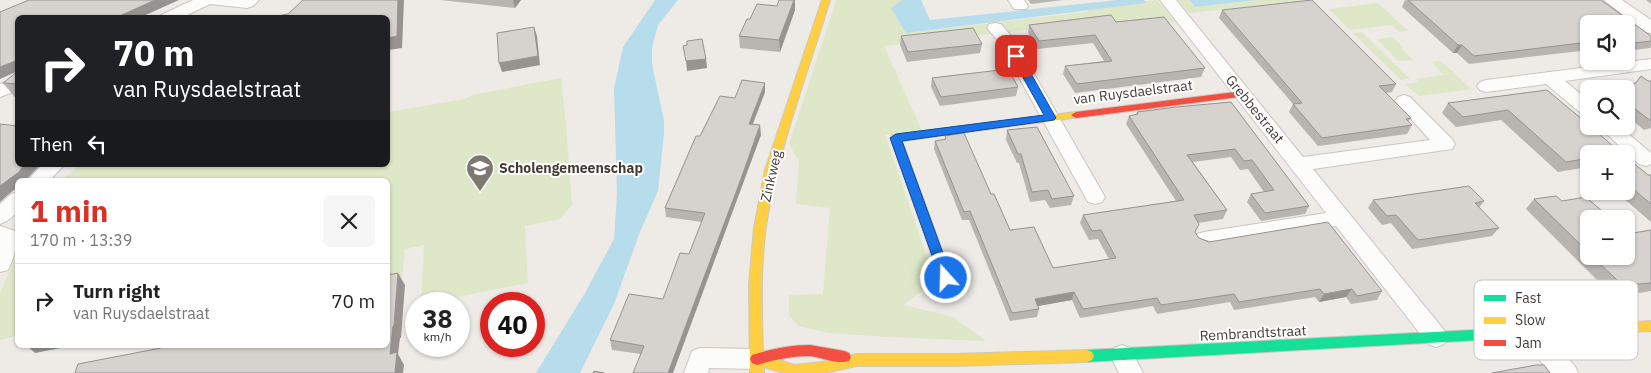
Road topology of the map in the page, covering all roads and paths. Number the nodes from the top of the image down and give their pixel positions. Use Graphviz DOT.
graph roads {
  1 [pos="206,0"];
  2 [pos="214,0"];
  3 [pos="826,0"];
  4 [pos="1168,0"];
  5 [pos="1612,0"];
  6 [pos="249,2"];
  7 [pos="174,15"];
  8 [pos="235,15"];
  9 [pos="996,28"];
  10 [pos="1651,28"];
  11 [pos="1651,64"];
  12 [pos="1550,78"];
  13 [pos="15,85"];
  14 [pos="1486,86"];
  15 [pos="0,91"];
  16 [pos="1242,94"];
  17 [pos="1404,101"];
  18 [pos="1580,103"];
  19 [pos="1050,118"];
  20 [pos="1618,135"];
  21 [pos="1646,159"];
  22 [pos="1300,164"];
  23 [pos="52,167"];
  24 [pos="40,178"];
  25 [pos="1095,197"];
  26 [pos="15,202"];
  27 [pos="0,216"];
  28 [pos="1341,218"];
  29 [pos="0,234"];
  30 [pos="1204,240"];
  31 [pos="0,264"];
  32 [pos="940,295"];
  33 [pos="1651,326"];
  34 [pos="1638,327"];
  35 [pos="1474,335"];
  36 [pos="1436,337"];
  37 [pos="857,360"];
  38 [pos="1554,360"];
  39 [pos="1126,364"];
  40 [pos="757,366"];
  41 [pos="696,373"];
  42 [pos="1566,373"];
  1 -- 7 [label="street"];
  2 -- 6 [label="street"];
  3 -- 40 [label="street, Zinkweg"];
  4 -- 16 [label="street, Grebbestraat"];
  5 -- 10 [label="street"];
  6 -- 8 [label="street"];
  9 -- 19 [label="street"];
  11 -- 12 [label="street"];
  12 -- 14 [label="street"];
  12 -- 18 [label="street"];
  13 -- 15 [label="street"];
  16 -- 19 [label="street, van Ruysdaelstraat"];
  16 -- 22 [label="street, Grebbestraat"];
  17 -- 22 [label="street"];
  19 -- 25 [label="street"];
  19 -- 32 [label="street, van Ruysdaelstraat"];
  20 -- 21 [label="street"];
  22 -- 28 [label="street, Grebbestraat"];
  23 -- 24 [label="street"];
  26 -- 27 [label="street"];
  28 -- 30 [label="street"];
  28 -- 36 [label="street, Grebbestraat"];
  29 -- 31 [label="street"];
  33 -- 34 [label="street, Rembrandtstraat"];
  35 -- 36 [label="street, Rembrandtstraat"];
  36 -- 39 [label="street, Rembrandtstraat"];
  37 -- 39 [label="street, Rembrandtstraat"];
  37 -- 40 [label="street, Rembrandtstraat"];
  37 -- 40 [label="street, Rembrandtstraat"];
  38 -- 42 [label="street"];
  40 -- 41 [label="street"];
}
